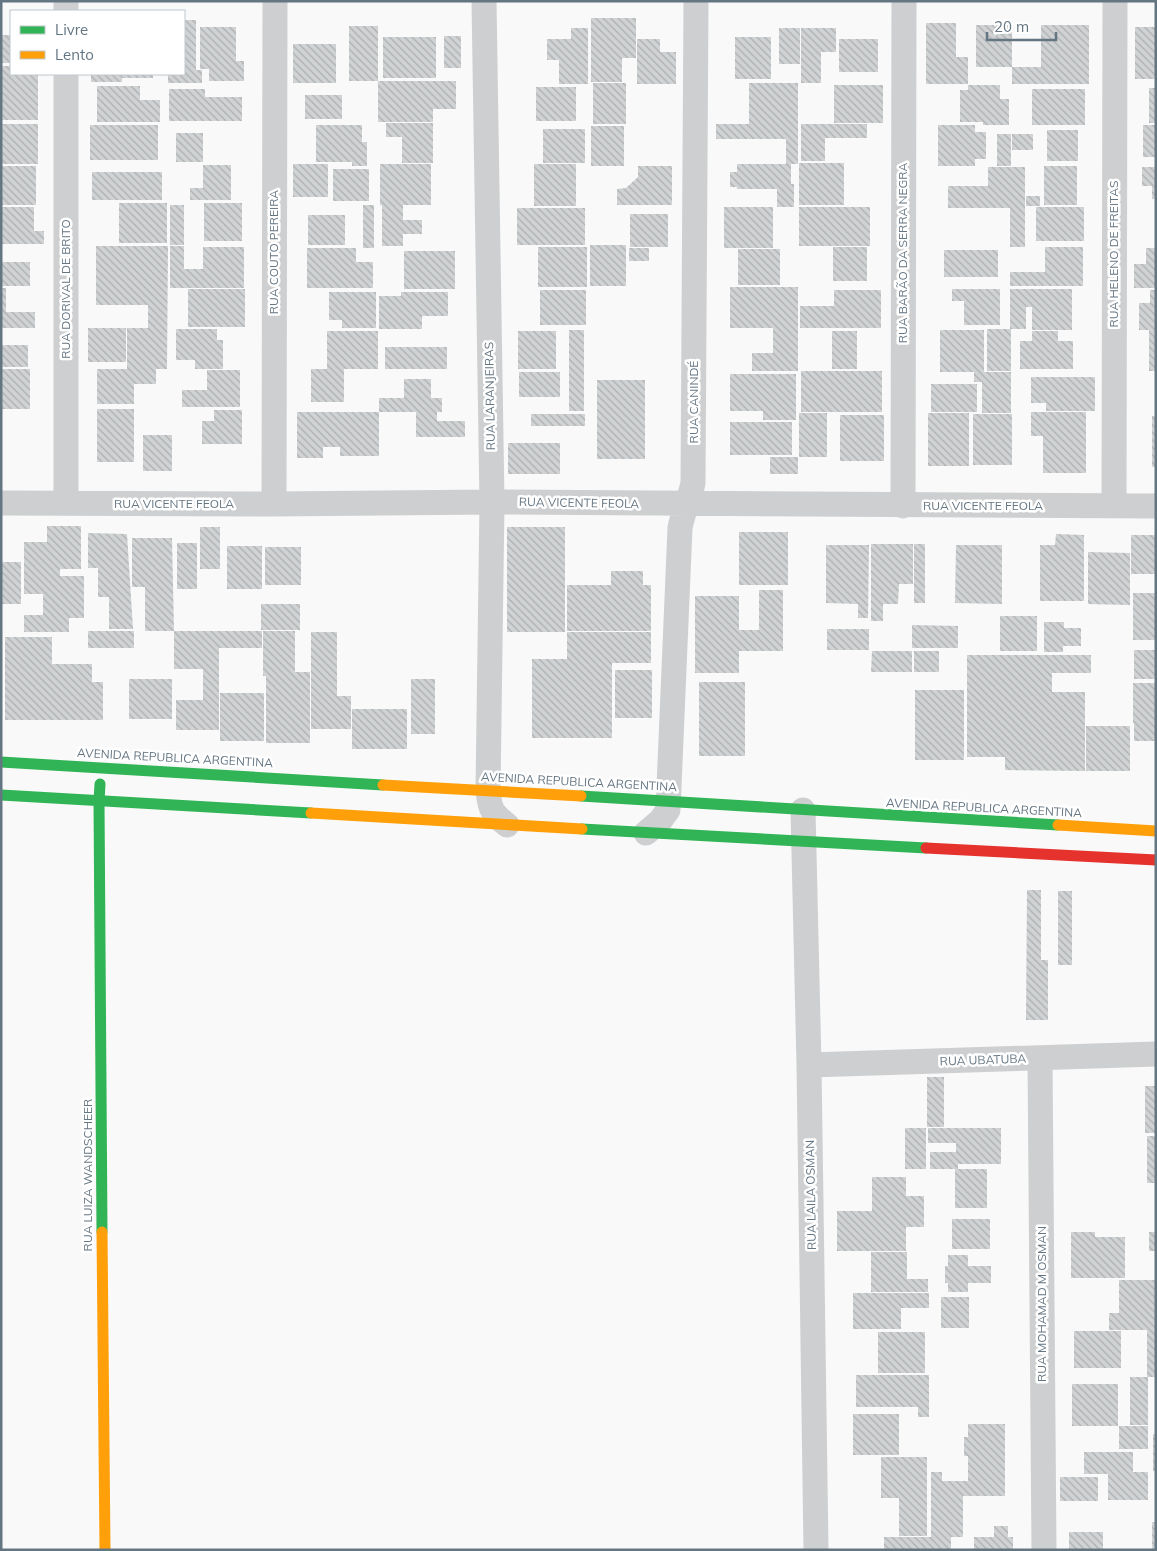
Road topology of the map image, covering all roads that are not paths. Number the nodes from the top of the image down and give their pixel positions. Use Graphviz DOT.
graph roads {
  1 [pos="275,1"];
  2 [pos="484,1"];
  3 [pos="696,1"];
  4 [pos="904,1"];
  5 [pos="1115,1"];
  6 [pos="66,75"];
  7 [pos="492,502"];
  8 [pos="1,503"];
  9 [pos="66,503"];
  10 [pos="274,504"];
  11 [pos="686,504"];
  12 [pos="903,506"];
  13 [pos="1114,506"];
  14 [pos="1156,506"];
  15 [pos="1,762"];
  16 [pos="101,767"];
  17 [pos="488,791"];
  18 [pos="1,794"];
  19 [pos="669,800"];
  20 [pos="99,801"];
  21 [pos="803,810"];
  22 [pos="507,825"];
  23 [pos="1156,832"];
  24 [pos="646,833"];
  25 [pos="803,841"];
  26 [pos="1156,860"];
  27 [pos="1156,1054"];
  28 [pos="1040,1059"];
  29 [pos="809,1065"];
  30 [pos="105,1550"];
  31 [pos="816,1550"];
  32 [pos="1044,1550"];
  1 -- 10 [label="street, RUA COUTO PEREIRA"];
  2 -- 7 [label="street, RUA LARANJEIRAS"];
  3 -- 11 [label="street, RUA CANINDÉ"];
  4 -- 12 [label="street, RUA BARÃO DA SERRA NEGRA"];
  5 -- 13 [label="street, RUA HELENO DE FREITAS"];
  6 -- 9 [label="street, RUA DORIVAL DE BRITO"];
  7 -- 10 [label="street, RUA VICENTE FEOLA"];
  7 -- 11 [label="street, RUA VICENTE FEOLA"];
  7 -- 17 [label="street, RUA LARANJEIRAS"];
  8 -- 9 [label="street, RUA VICENTE FEOLA"];
  9 -- 10 [label="street, RUA VICENTE FEOLA"];
  11 -- 12 [label="street, RUA VICENTE FEOLA"];
  11 -- 19 [label="street, RUA CANINDÉ"];
  12 -- 13 [label="street, RUA VICENTE FEOLA"];
  13 -- 14 [label="street, RUA VICENTE FEOLA"];
  15 -- 16 [label="main road, AVENIDA REPUBLICA ARGENTINA"];
  16 -- 17 [label="main road, AVENIDA REPUBLICA ARGENTINA"];
  16 -- 20 [label="main road, RUA LUIZA WANDSCHEER"];
  17 -- 19 [label="main road, AVENIDA REPUBLICA ARGENTINA"];
  17 -- 22 [label="street, RUA LARANJEIRAS"];
  18 -- 20 [label="main road"];
  19 -- 21 [label="main road, AVENIDA REPUBLICA ARGENTINA"];
  19 -- 24 [label="street"];
  20 -- 22 [label="main road"];
  20 -- 30 [label="main road, RUA LUIZA WANDSCHEER"];
  21 -- 23 [label="main road, AVENIDA REPUBLICA ARGENTINA"];
  21 -- 25 [label="street, RUA LAILA OSMAN"];
  22 -- 24 [label="main road"];
  24 -- 25 [label="main road"];
  25 -- 26 [label="main road"];
  25 -- 29 [label="street, RUA LAILA OSMAN"];
  27 -- 28 [label="street, RUA UBATUBA"];
  28 -- 29 [label="street, RUA UBATUBA"];
  28 -- 32 [label="street, RUA MOHAMAD M OSMAN"];
  29 -- 31 [label="street, RUA LAILA OSMAN"];
}
